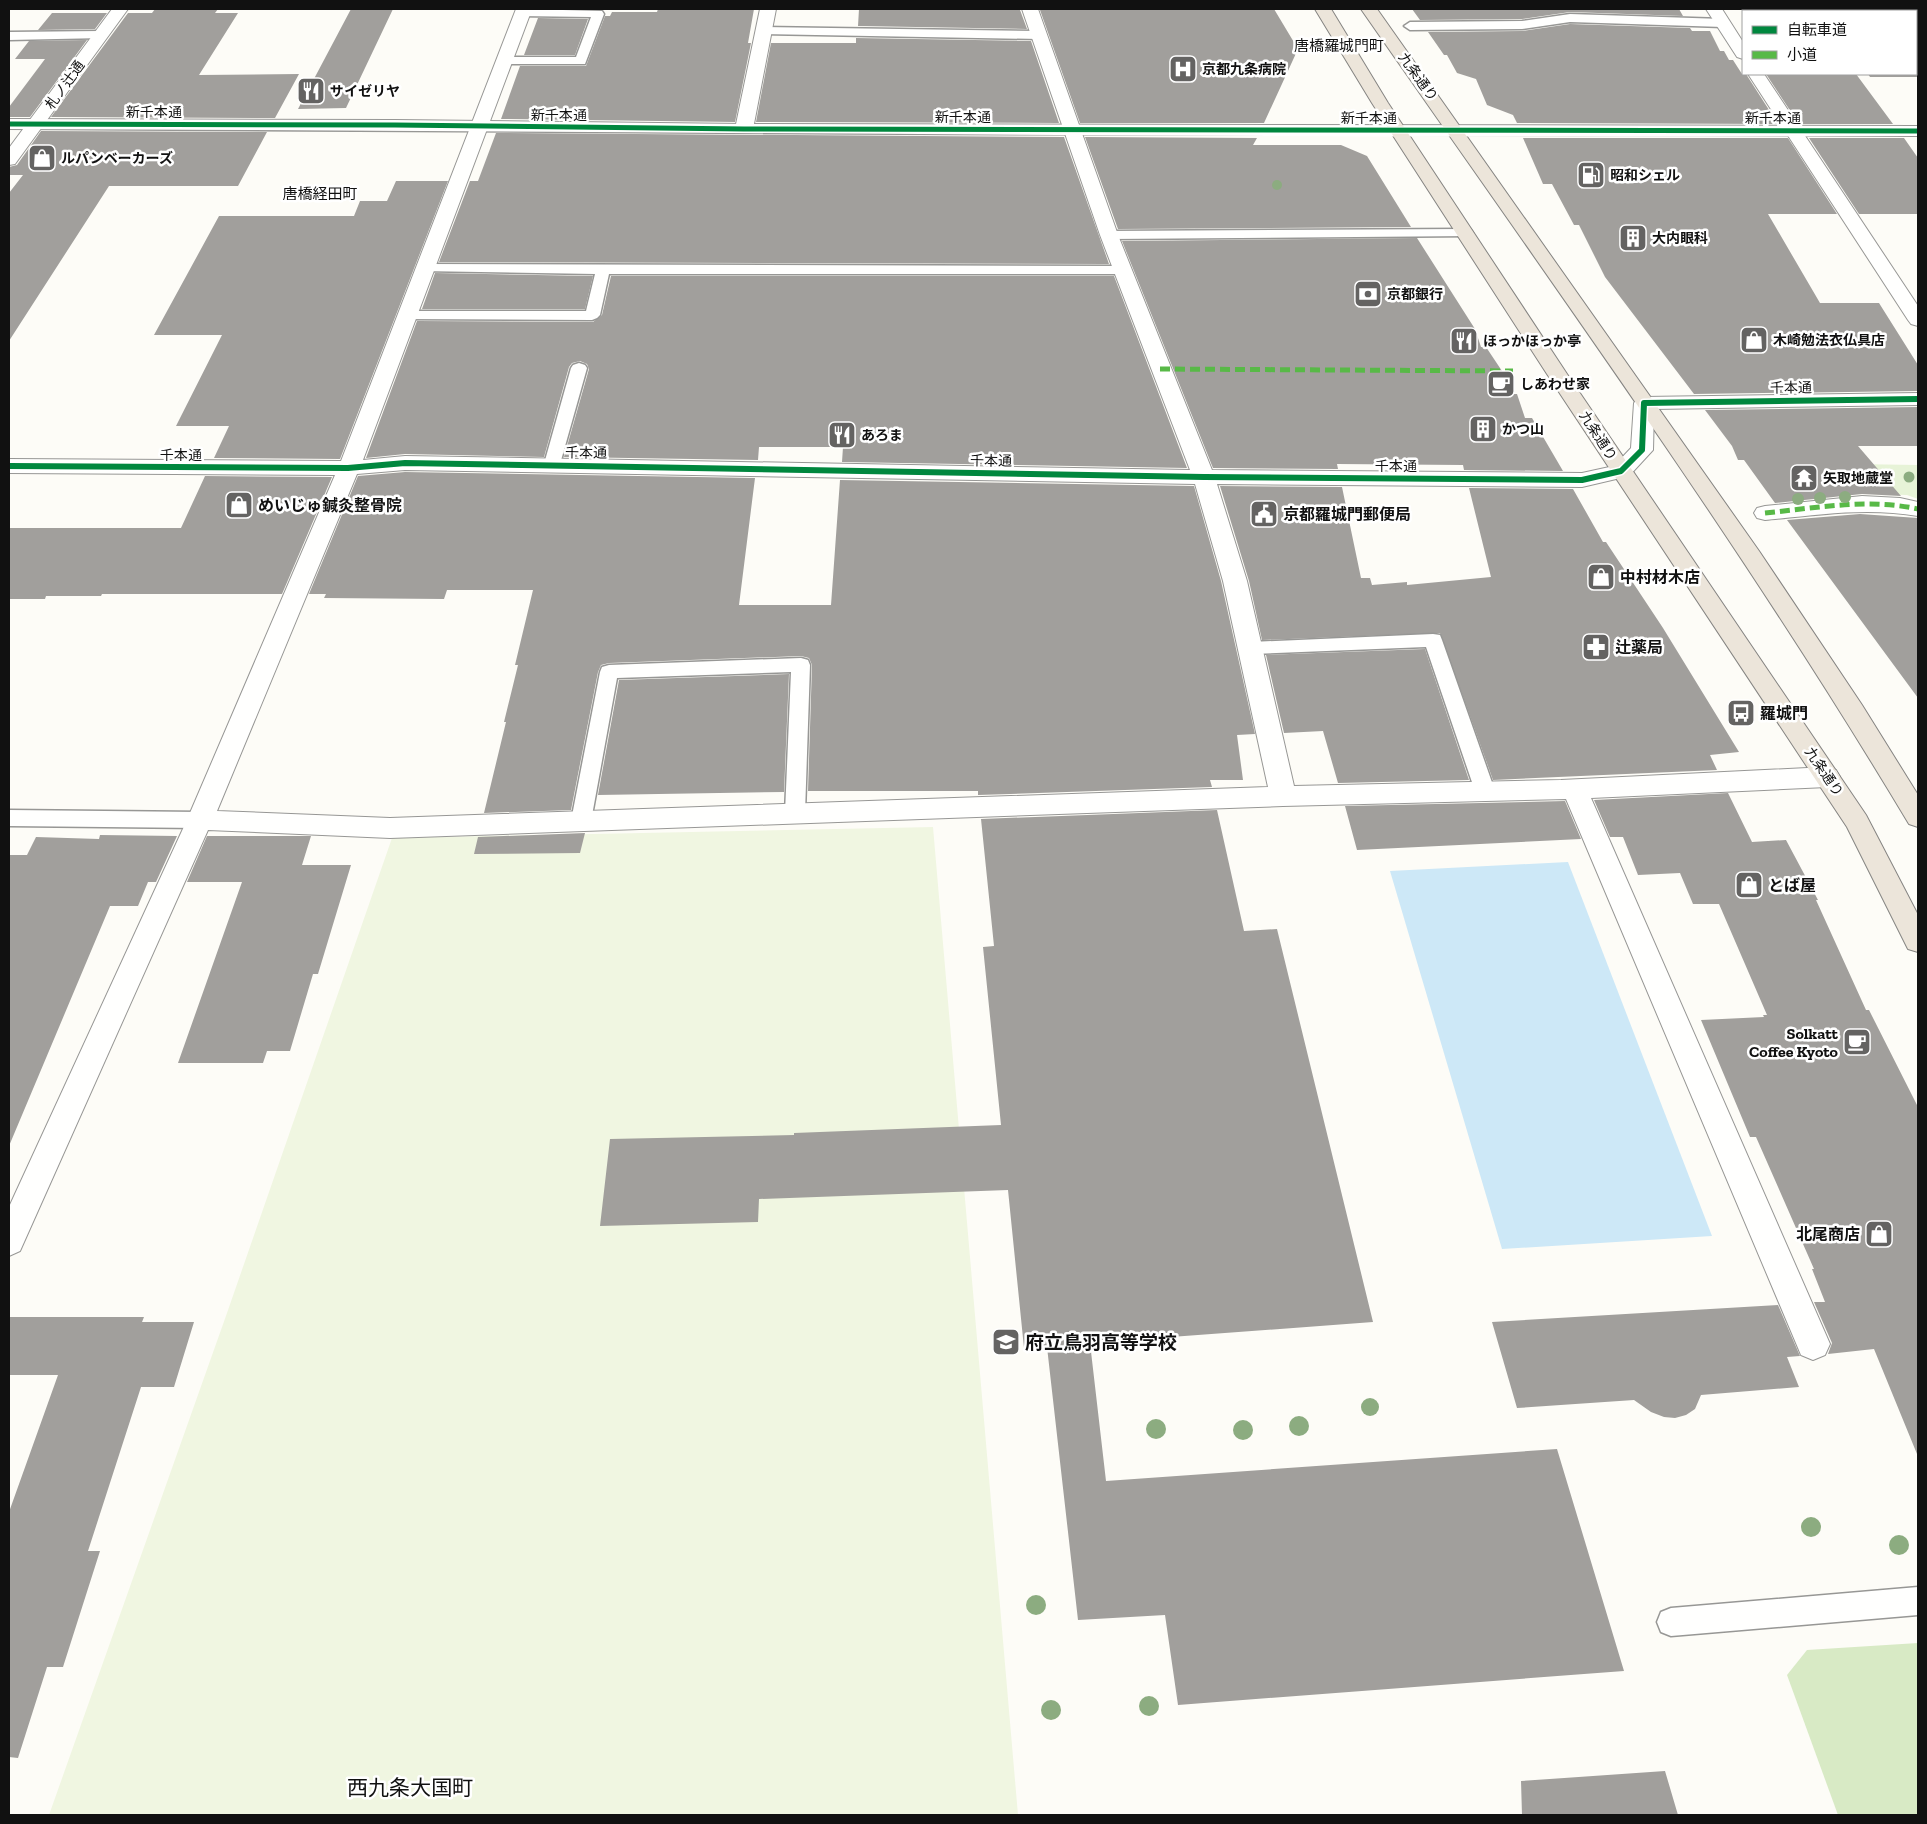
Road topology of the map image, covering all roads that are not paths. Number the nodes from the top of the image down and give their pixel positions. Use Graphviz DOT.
graph roads {
  1 [pos="120,9"];
  2 [pos="768,9"];
  3 [pos="1030,9"];
  4 [pos="1323,9"];
  5 [pos="1369,9"];
  6 [pos="1714,9"];
  7 [pos="523,11"];
  8 [pos="1723,23"];
  9 [pos="1410,26"];
  10 [pos="763,32"];
  11 [pos="100,35"];
  12 [pos="1039,35"];
  13 [pos="9,36"];
  14 [pos="1742,52"];
  15 [pos="505,61"];
  16 [pos="1757,75"];
  17 [pos="9,124"];
  18 [pos="36,124"];
  19 [pos="480,127"];
  20 [pos="744,129"];
  21 [pos="1072,129"];
  22 [pos="1399,130"];
  23 [pos="1456,130"];
  24 [pos="1793,131"];
  25 [pos="1918,131"];
  26 [pos="9,160"];
  27 [pos="1466,233"];
  28 [pos="1109,236"];
  29 [pos="425,268"];
  30 [pos="602,270"];
  31 [pos="1123,270"];
  32 [pos="407,316"];
  33 [pos="1918,320"];
  34 [pos="579,368"];
  35 [pos="1918,399"];
  36 [pos="1644,403"];
  37 [pos="552,464"];
  38 [pos="9,466"];
  39 [pos="348,468"];
  40 [pos="1621,471"];
  41 [pos="1204,477"];
  42 [pos="1918,509"];
  43 [pos="1765,513"];
  44 [pos="1251,648"];
  45 [pos="1827,777"];
  46 [pos="1574,789"];
  47 [pos="1486,791"];
  48 [pos="1283,796"];
  49 [pos="795,813"];
  50 [pos="1918,817"];
  51 [pos="9,818"];
  52 [pos="200,820"];
  53 [pos="581,821"];
  54 [pos="1918,941"];
  55 [pos="21,1190"];
  56 [pos="9,1242"];
  57 [pos="1813,1344"];
  58 [pos="1918,1602"];
  59 [pos="1671,1622"];
  1 -- 11 [label="street, 札ノ辻通"];
  2 -- 10 [label="street"];
  3 -- 12 [label="street"];
  4 -- 22 [label="highway, 九条通り"];
  5 -- 23 [label="highway, 九条通り"];
  6 -- 8 [label="street"];
  7 -- 15 [label="street"];
  7 -- 15 [label="lane"];
  8 -- 9 [label="lane"];
  8 -- 14 [label="street"];
  10 -- 12 [label="lane"];
  10 -- 20 [label="street"];
  11 -- 13 [label="lane"];
  11 -- 18 [label="street, 札ノ辻通"];
  12 -- 21 [label="street"];
  15 -- 19 [label="street"];
  16 -- 24 [label="street"];
  17 -- 18 [label="street, 新千本通"];
  18 -- 19 [label="street, 新千本通"];
  18 -- 26 [label="street, 札ノ辻通"];
  19 -- 20 [label="street, 新千本通"];
  19 -- 29 [label="street"];
  20 -- 21 [label="street, 新千本通"];
  21 -- 22 [label="street, 新千本通"];
  21 -- 28 [label="street"];
  22 -- 23 [label="street, 新千本通"];
  22 -- 27 [label="highway, 九条通り"];
  23 -- 24 [label="street, 新千本通"];
  23 -- 36 [label="highway, 九条通り"];
  24 -- 25 [label="street, 新千本通"];
  24 -- 33 [label="street"];
  27 -- 28 [label="lane"];
  27 -- 40 [label="highway, 九条通り"];
  28 -- 31 [label="street"];
  29 -- 30 [label="lane"];
  29 -- 32 [label="street"];
  30 -- 31 [label="lane"];
  30 -- 32 [label="lane"];
  31 -- 41 [label="street"];
  32 -- 39 [label="street"];
  34 -- 37 [label="lane"];
  35 -- 36 [label="street, 千本通"];
  36 -- 40 [label="street"];
  36 -- 50 [label="highway, 九条通り"];
  37 -- 39 [label="street, 千本通"];
  37 -- 41 [label="street, 千本通"];
  38 -- 39 [label="street, 千本通"];
  39 -- 52 [label="street"];
  40 -- 41 [label="street, 千本通"];
  40 -- 45 [label="highway, 九条通り"];
  41 -- 44 [label="street"];
  42 -- 43 [label="street"];
  44 -- 47 [label="lane"];
  44 -- 48 [label="street"];
  45 -- 46 [label="street"];
  45 -- 54 [label="highway, 九条通り"];
  46 -- 47 [label="street"];
  46 -- 57 [label="street"];
  47 -- 48 [label="street"];
  48 -- 49 [label="street"];
  49 -- 53 [label="street"];
  49 -- 53 [label="lane"];
  51 -- 52 [label="lane"];
  52 -- 53 [label="street"];
  52 -- 55 [label="street"];
  55 -- 56 [label="street"];
  58 -- 59 [label="lane"];
}
